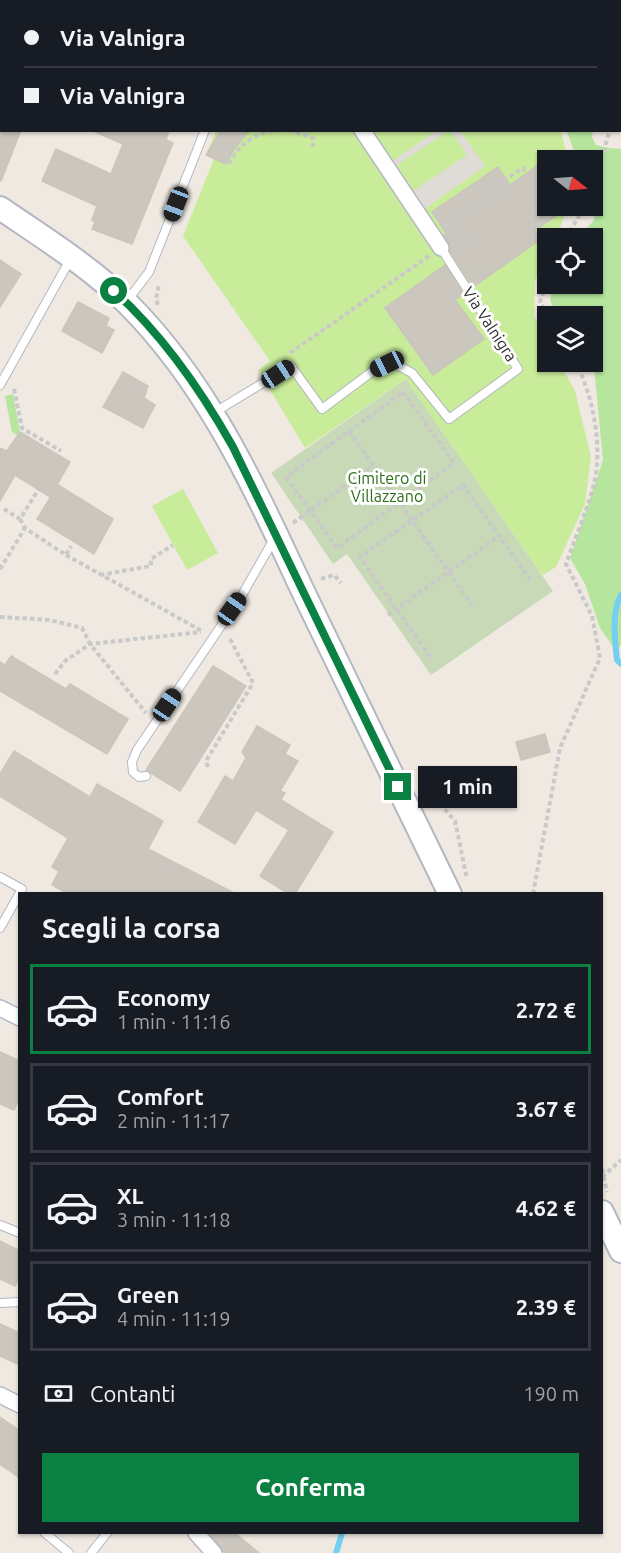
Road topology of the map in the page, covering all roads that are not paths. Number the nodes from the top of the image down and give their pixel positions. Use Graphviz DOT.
graph roads {
  1 [pos="204,132"];
  2 [pos="363,132"];
  3 [pos="0,208"];
  4 [pos="441,248"];
  5 [pos="72,257"];
  6 [pos="126,303"];
  7 [pos="0,385"];
  8 [pos="213,412"];
  9 [pos="284,530"];
  10 [pos="146,776"];
  11 [pos="0,877"];
  12 [pos="20,892"];
  13 [pos="449,892"];
  14 [pos="18,896"];
  15 [pos="0,928"];
  16 [pos="0,1008"];
  17 [pos="18,1017"];
  18 [pos="603,1214"];
  19 [pos="0,1225"];
  20 [pos="18,1232"];
  21 [pos="621,1251"];
  22 [pos="18,1302"];
  23 [pos="0,1304"];
  24 [pos="0,1395"];
  25 [pos="18,1404"];
  26 [pos="46,1534"];
  27 [pos="106,1534"];
  28 [pos="197,1534"];
  29 [pos="69,1553"];
  30 [pos="91,1553"];
  31 [pos="214,1553"];
  1 -- 6 [label="lane"];
  2 -- 4 [label="street, Via Valnigra"];
  3 -- 5 [label="main road"];
  4 -- 8 [label="lane, Via Valnigra"];
  5 -- 6 [label="main road"];
  5 -- 7 [label="lane"];
  6 -- 8 [label="main road"];
  8 -- 9 [label="main road"];
  9 -- 10 [label="lane"];
  9 -- 13 [label="main road"];
  11 -- 12 [label="lane"];
  14 -- 15 [label="lane"];
  16 -- 17 [label="street"];
  18 -- 21 [label="main road"];
  19 -- 20 [label="lane"];
  22 -- 23 [label="lane"];
  24 -- 25 [label="street"];
  26 -- 29 [label="lane"];
  27 -- 30 [label="lane"];
  28 -- 31 [label="street"];
}
